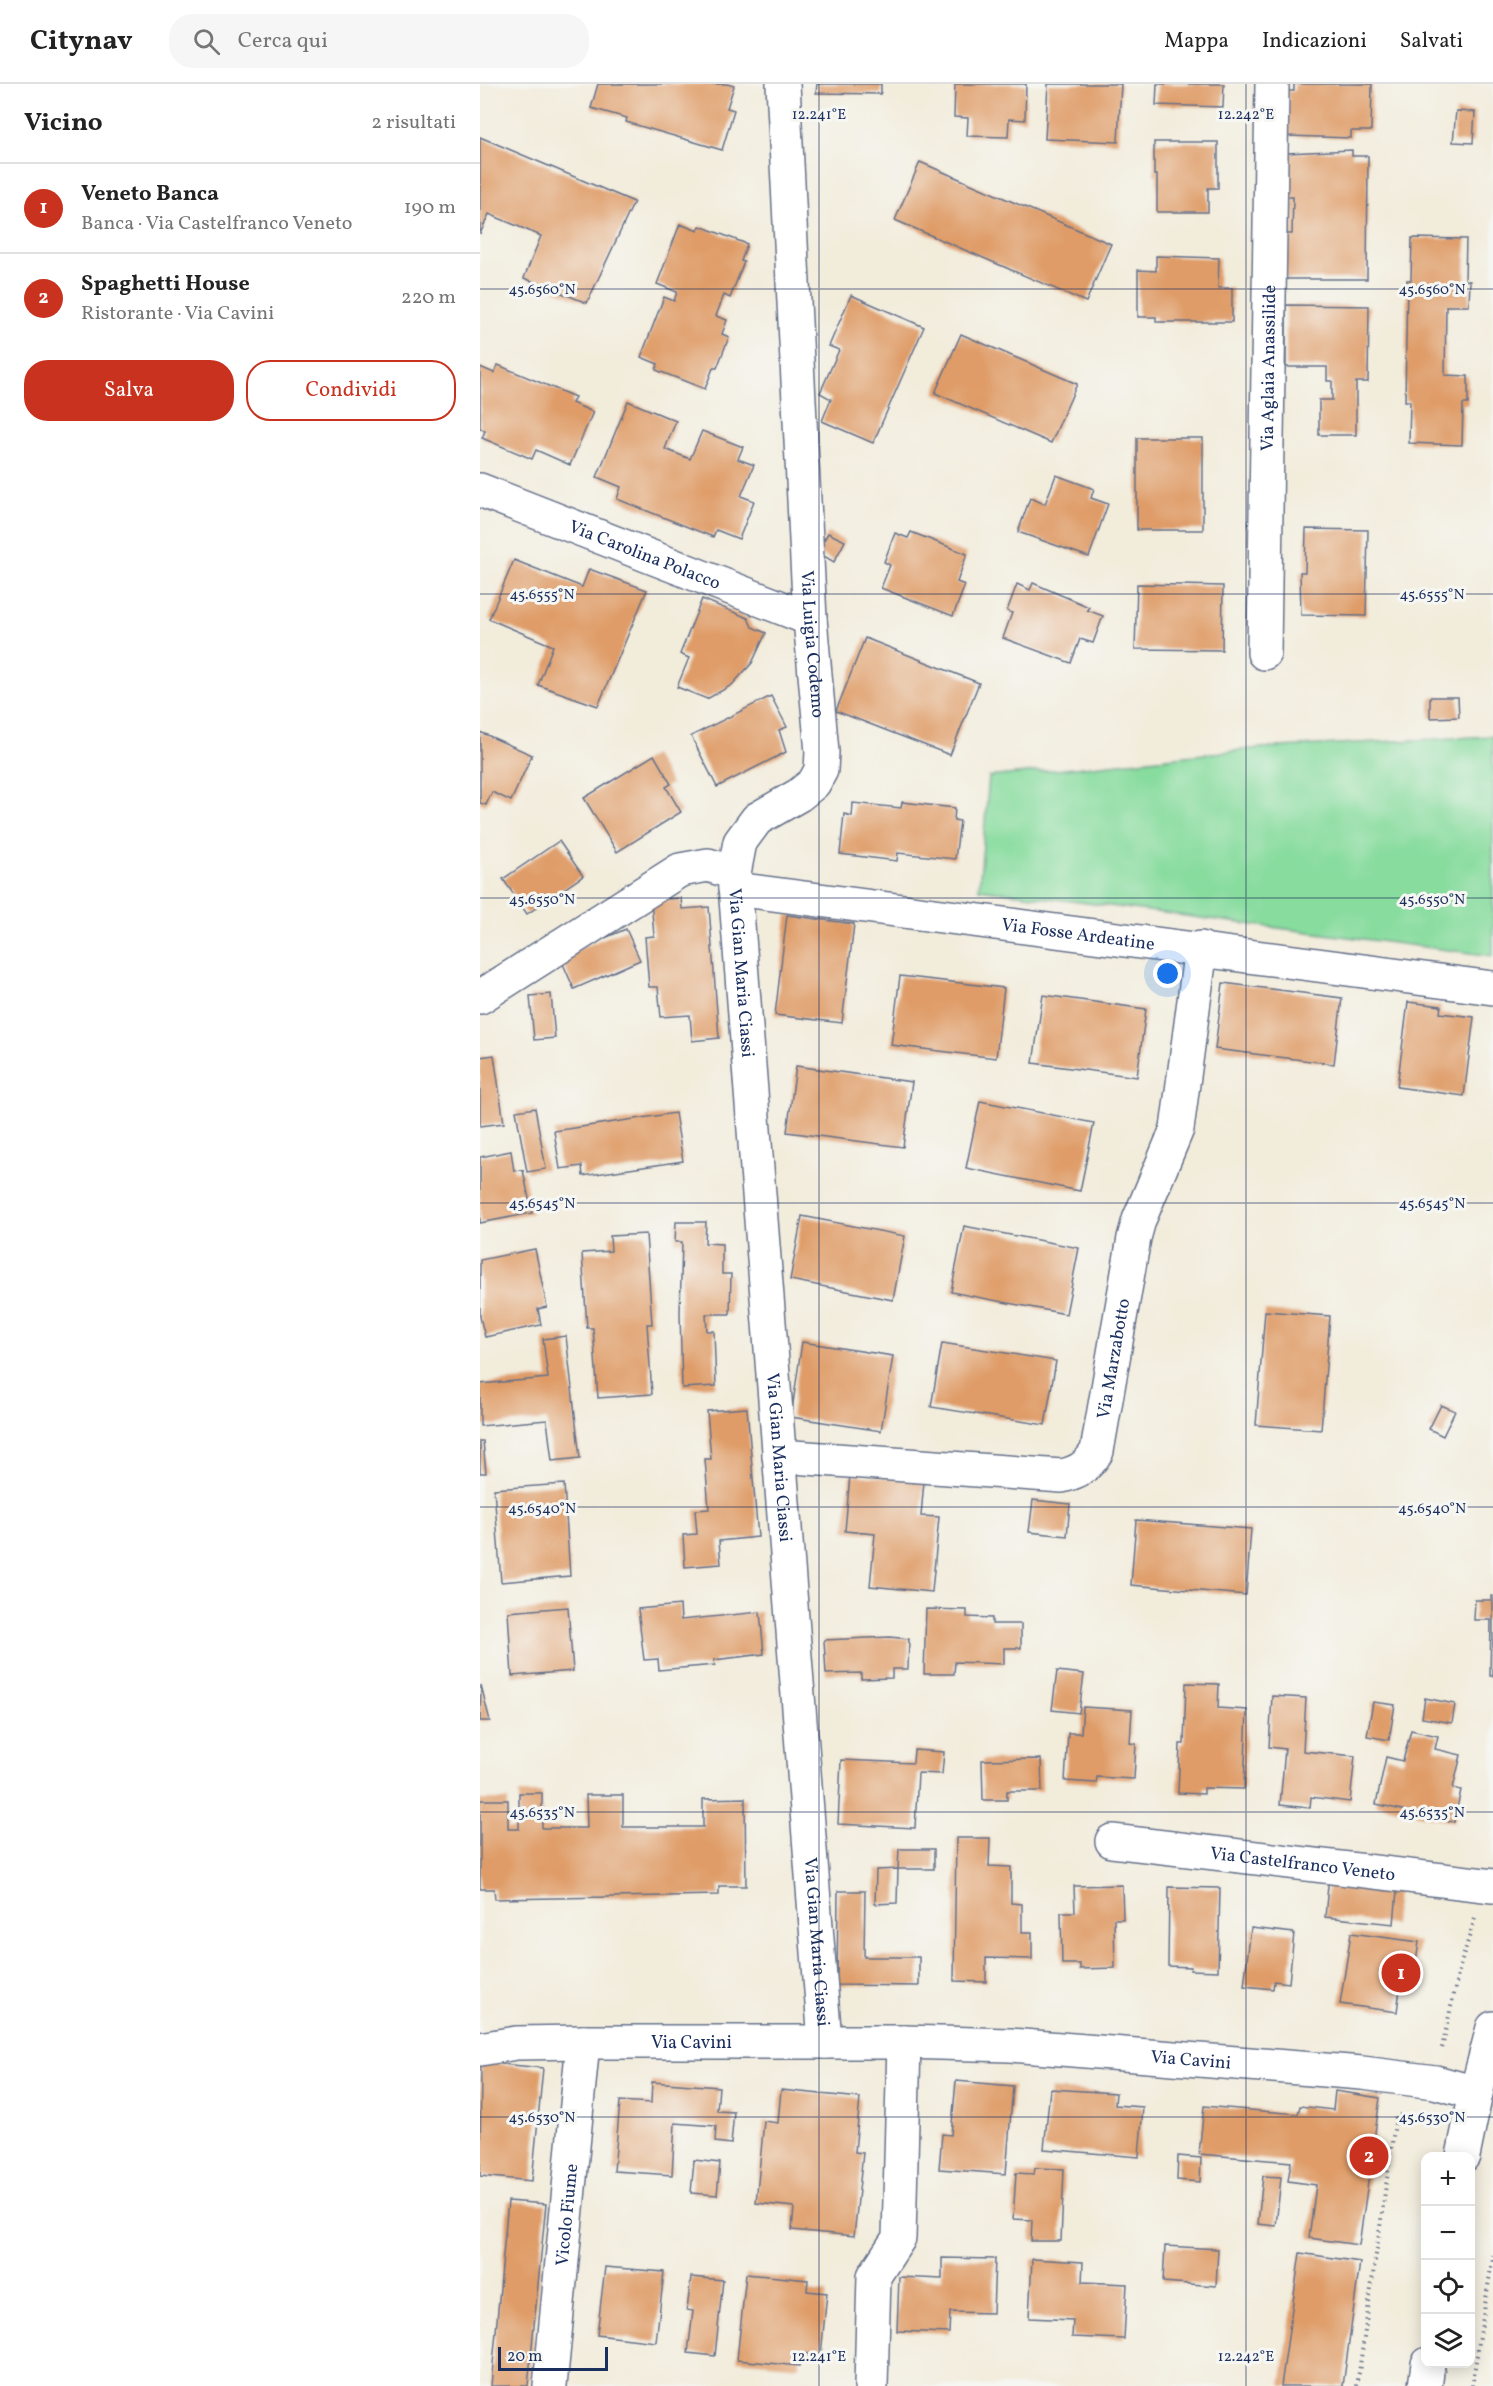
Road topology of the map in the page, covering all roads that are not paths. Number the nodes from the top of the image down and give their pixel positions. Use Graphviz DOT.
graph roads {
  1 [pos="783,84"];
  2 [pos="1272,84"];
  3 [pos="480,490"];
  4 [pos="810,619"];
  5 [pos="1264,653"];
  6 [pos="735,881"];
  7 [pos="1201,948"];
  8 [pos="1493,988"];
  9 [pos="480,997"];
  10 [pos="779,1456"];
  11 [pos="1112,1841"];
  12 [pos="1485,1897"];
  13 [pos="1493,2028"];
  14 [pos="583,2042"];
  15 [pos="825,2042"];
  16 [pos="904,2042"];
  17 [pos="480,2049"];
  18 [pos="1476,2093"];
  19 [pos="1464,2152"];
  20 [pos="1427,2368"];
  21 [pos="550,2386"];
  22 [pos="871,2386"];
  23 [pos="1425,2386"];
  1 -- 4 [label="street, Via Luigia Codemo"];
  2 -- 5 [label="street, Via Aglaia Anassilide"];
  3 -- 4 [label="street, Via Carolina Polacco"];
  4 -- 6 [label="street, Via Luigia Codemo"];
  6 -- 7 [label="street, Via Fosse Ardeatine"];
  6 -- 9 [label="street"];
  6 -- 10 [label="street, Via Gian Maria Ciassi"];
  7 -- 8 [label="street, Via Fosse Ardeatine"];
  7 -- 10 [label="street, Via Marzabotto"];
  10 -- 15 [label="street, Via Gian Maria Ciassi"];
  11 -- 12 [label="street, Via Castelfranco Veneto"];
  13 -- 18 [label="street"];
  14 -- 15 [label="street, Via Cavini"];
  14 -- 17 [label="street, Via Cavini"];
  14 -- 21 [label="street, Vicolo Fiume"];
  15 -- 16 [label="street, Via Cavini"];
  16 -- 18 [label="street, Via Cavini"];
  16 -- 22 [label="street"];
  18 -- 19 [label="street"];
  20 -- 23 [label="street"];
}
